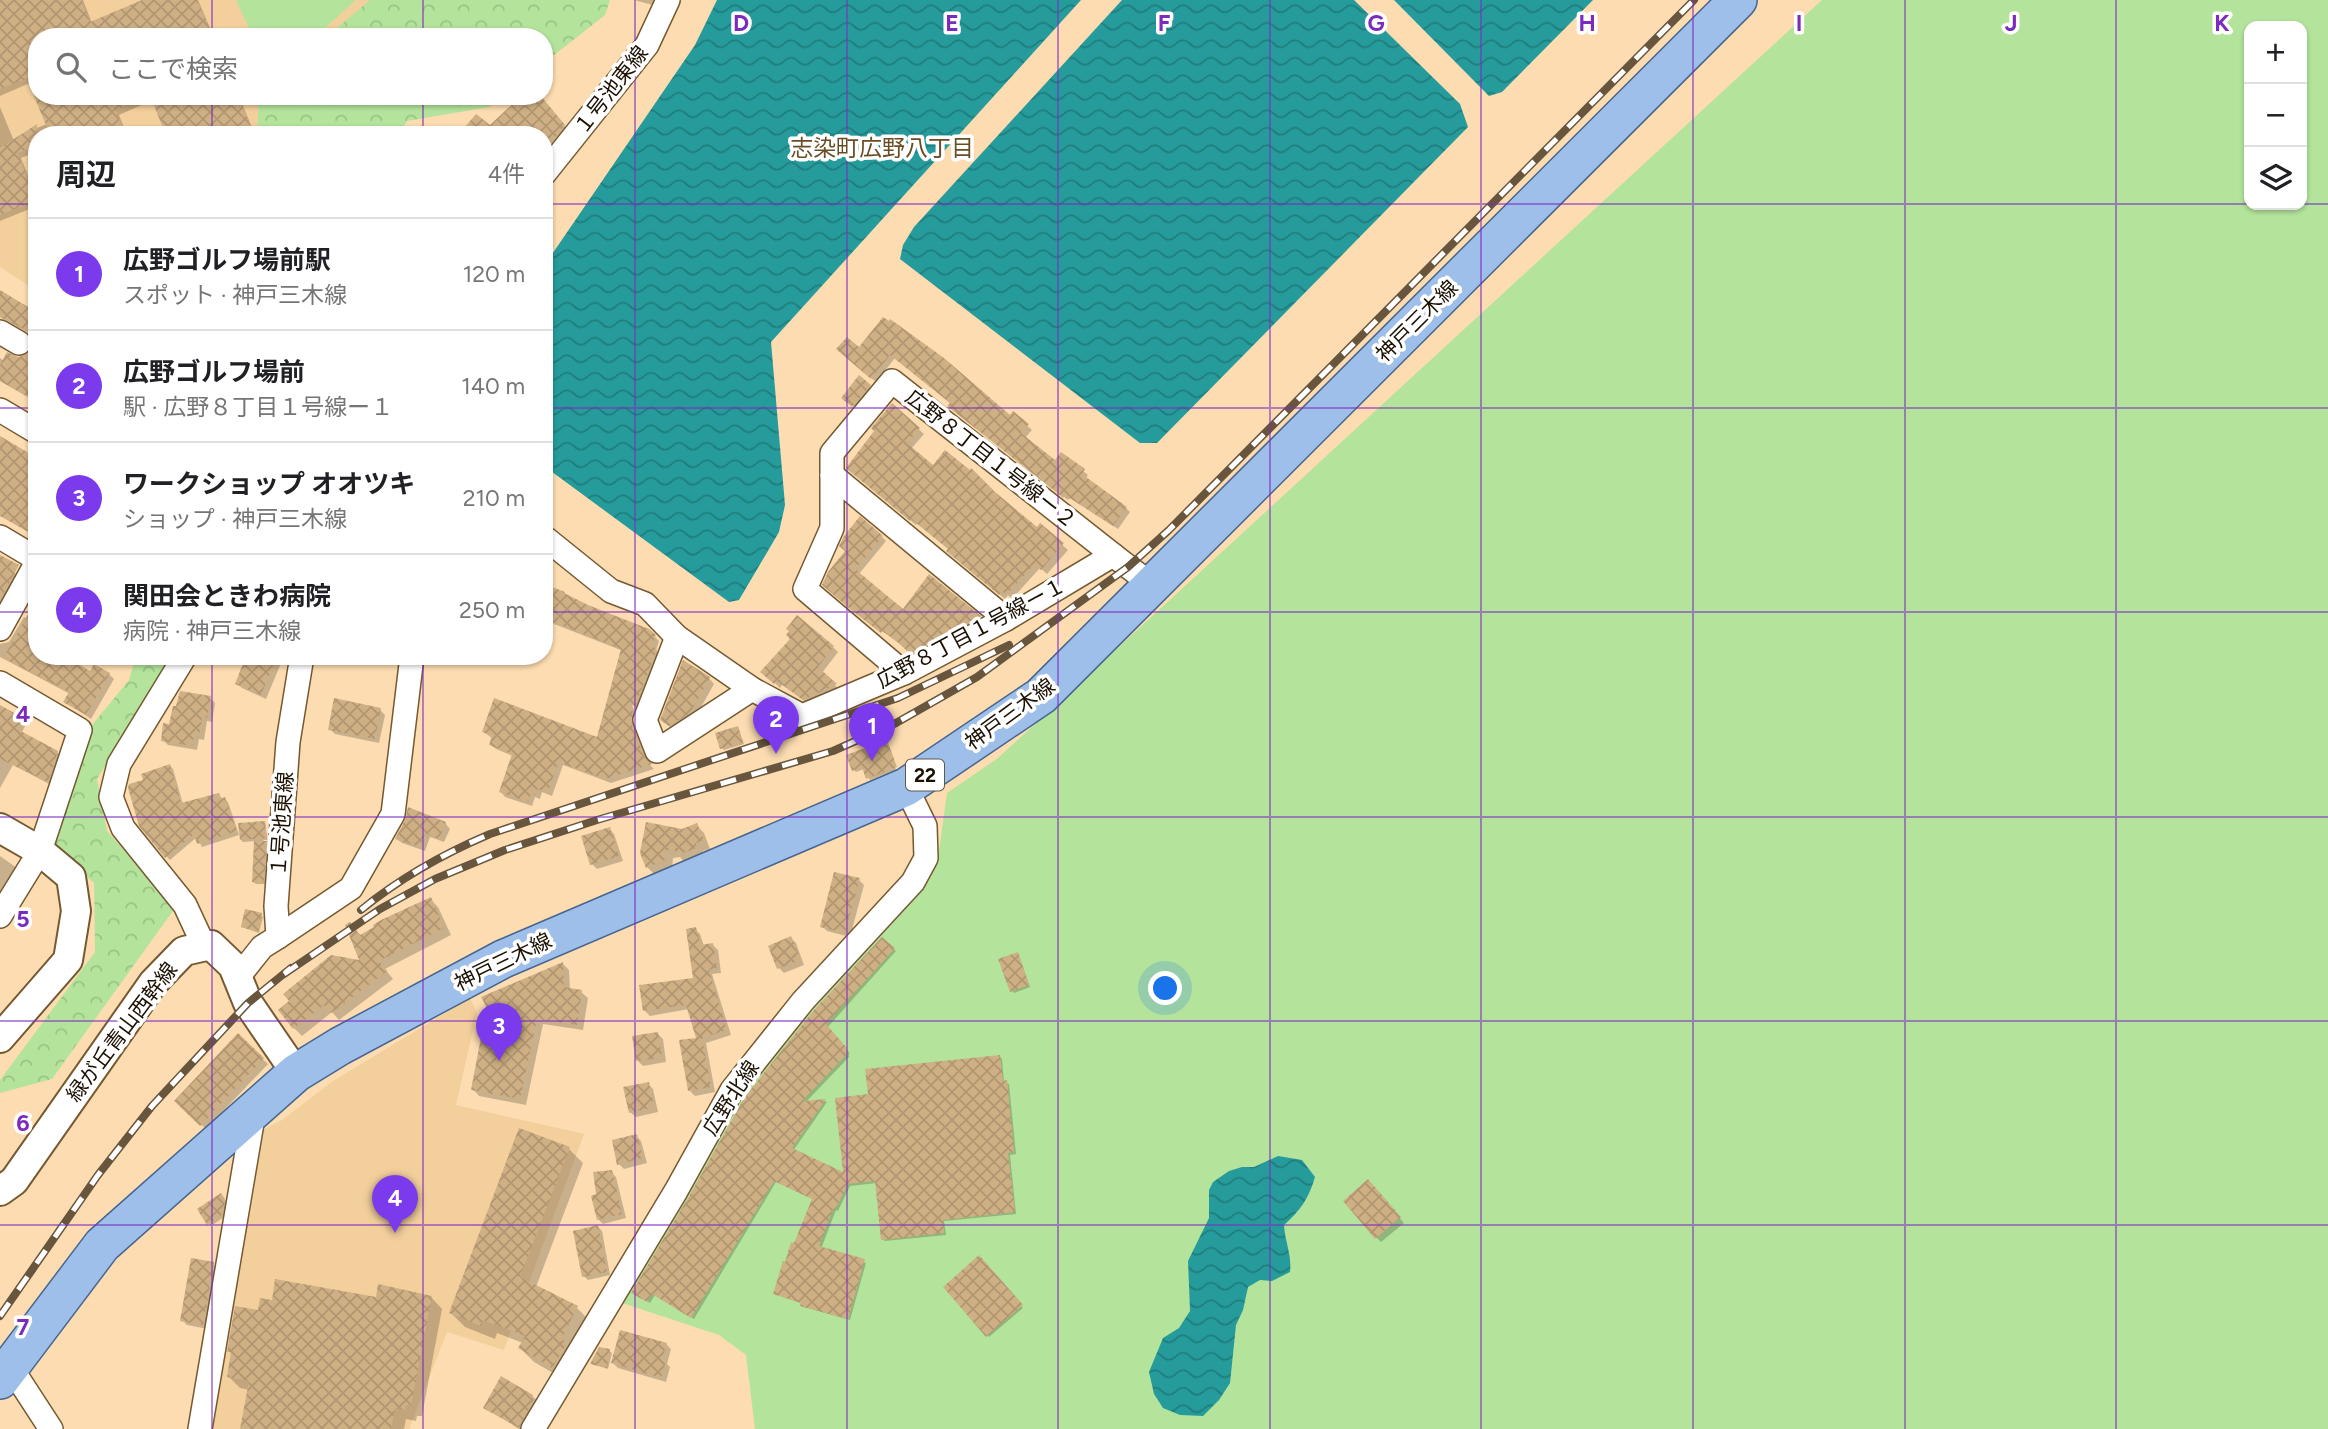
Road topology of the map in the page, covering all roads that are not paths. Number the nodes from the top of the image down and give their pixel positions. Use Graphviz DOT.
graph roads {
  1 [pos="668,0"];
  2 [pos="1738,0"];
  3 [pos="553,163"];
  4 [pos="0,410"];
  5 [pos="28,427"];
  6 [pos="832,475"];
  7 [pos="0,537"];
  8 [pos="553,544"];
  9 [pos="28,555"];
  10 [pos="1113,555"];
  11 [pos="28,578"];
  12 [pos="1152,586"];
  13 [pos="1006,620"];
  14 [pos="0,629"];
  15 [pos="677,637"];
  16 [pos="180,665"];
  17 [pos="301,665"];
  18 [pos="411,665"];
  19 [pos="904,673"];
  20 [pos="0,683"];
  21 [pos="752,689"];
  22 [pos="906,787"];
  23 [pos="0,828"];
  24 [pos="40,851"];
  25 [pos="0,916"];
  26 [pos="278,936"];
  27 [pos="204,946"];
  28 [pos="239,976"];
  29 [pos="0,1038"];
  30 [pos="296,1073"];
  31 [pos="254,1110"];
  32 [pos="0,1191"];
  33 [pos="5,1373"];
  34 [pos="51,1429"];
  35 [pos="200,1429"];
  36 [pos="533,1429"];
  1 -- 3 [label="street, １号池東線"];
  2 -- 12 [label="main road, 神戸三木線 / 22"];
  4 -- 5 [label="street"];
  6 -- 10 [label="street, 広野８丁目１号線ー２"];
  6 -- 13 [label="street"];
  6 -- 19 [label="street, 広野８丁目１号線ー２"];
  7 -- 9 [label="street"];
  8 -- 15 [label="street, 広野８丁目１号線ー１"];
  10 -- 12 [label="street"];
  10 -- 13 [label="street, 広野８丁目１号線ー１"];
  11 -- 14 [label="street"];
  12 -- 22 [label="main road, 神戸三木線 / 22"];
  13 -- 19 [label="street, 広野８丁目１号線ー１"];
  15 -- 21 [label="street, 広野８丁目１号線ー１"];
  15 -- 21 [label="street"];
  16 -- 27 [label="street"];
  17 -- 26 [label="street, １号池東線"];
  18 -- 26 [label="street"];
  19 -- 21 [label="street, 広野８丁目１号線ー１"];
  20 -- 24 [label="street"];
  22 -- 30 [label="main road, 神戸三木線 / 22"];
  22 -- 36 [label="street, 広野北線"];
  23 -- 24 [label="street"];
  24 -- 25 [label="street"];
  24 -- 29 [label="street"];
  26 -- 28 [label="street"];
  27 -- 28 [label="street"];
  27 -- 32 [label="street, 緑が丘青山西幹線"];
  28 -- 30 [label="street"];
  30 -- 31 [label="main road, 神戸三木線 / 22"];
  31 -- 33 [label="main road, 神戸三木線 / 22"];
  31 -- 35 [label="street"];
  33 -- 34 [label="street"];
}
